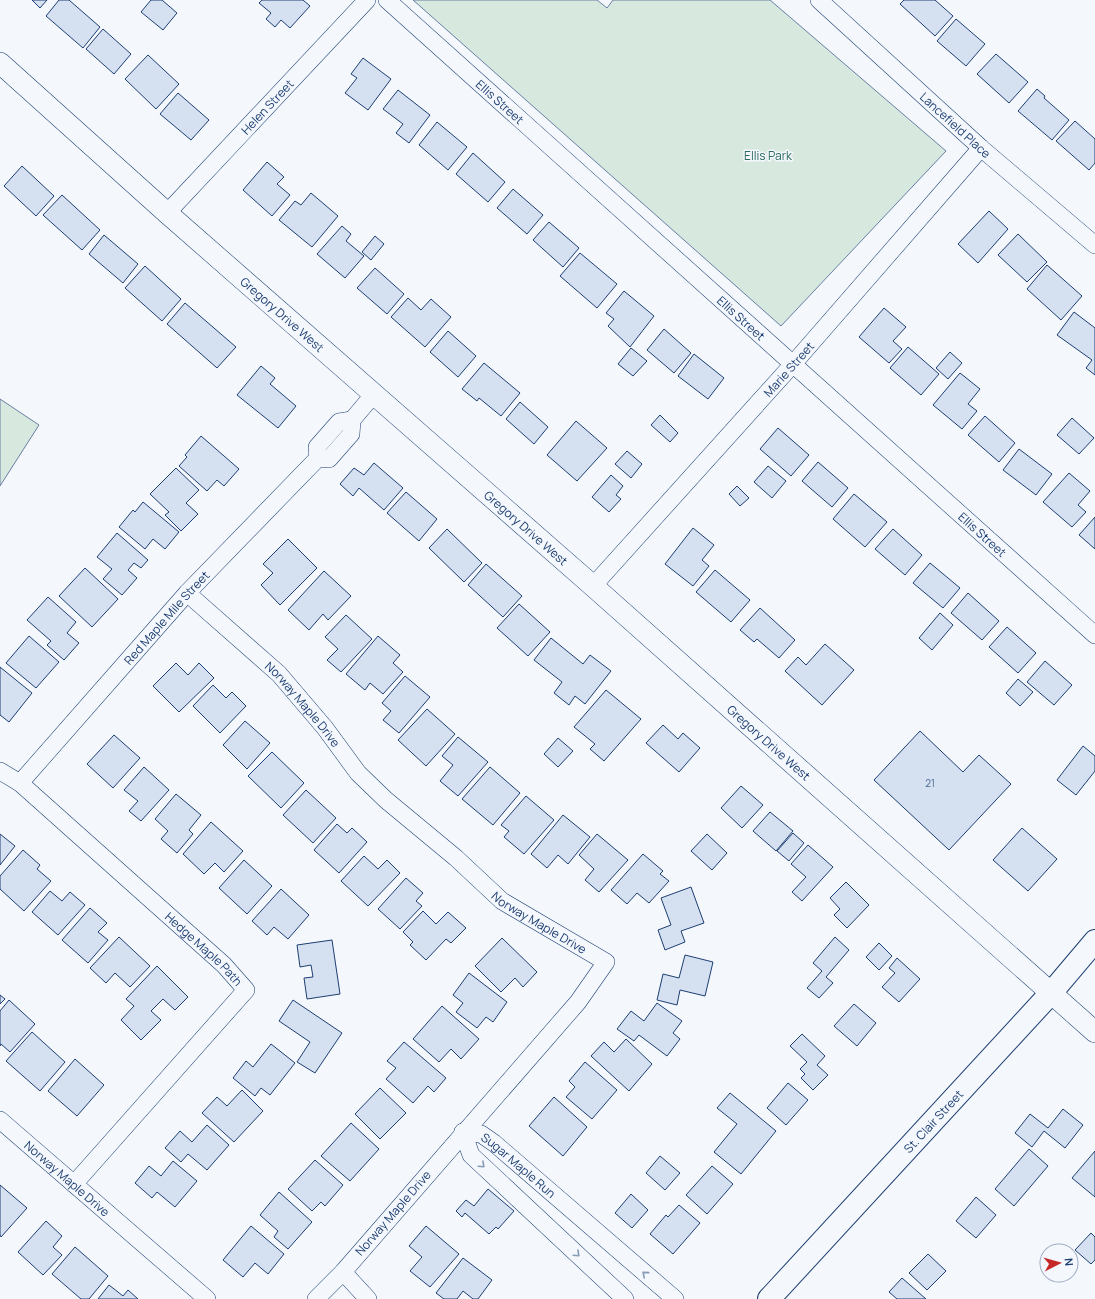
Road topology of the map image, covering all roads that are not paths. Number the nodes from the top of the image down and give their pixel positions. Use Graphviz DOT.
graph roads {
  1 [pos="367,0"];
  2 [pos="387,0"];
  3 [pos="819,0"];
  4 [pos="0,62"];
  5 [pos="981,148"];
  6 [pos="167,213"];
  7 [pos="1095,245"];
  8 [pos="792,364"];
  9 [pos="374,394"];
  10 [pos="593,586"];
  11 [pos="187,593"];
  12 [pos="1095,635"];
  13 [pos="0,771"];
  14 [pos="20,783"];
  15 [pos="1095,941"];
  16 [pos="1051,993"];
  17 [pos="1095,1032"];
  18 [pos="0,1120"];
  19 [pos="463,1132"];
  20 [pos="74,1184"];
  21 [pos="343,1272"];
  22 [pos="207,1299"];
  23 [pos="316,1299"];
  24 [pos="368,1299"];
  25 [pos="625,1299"];
  26 [pos="675,1299"];
  27 [pos="769,1299"];
  1 -- 6 [label="street, Helen Street"];
  2 -- 8 [label="street, Ellis Street"];
  3 -- 5 [label="street, Lancefield Place"];
  4 -- 6 [label="street, Gregory Drive West"];
  5 -- 7 [label="street, Lancefield Place"];
  5 -- 8 [label="street, Marie Street"];
  6 -- 9 [label="street, Gregory Drive West"];
  8 -- 10 [label="street, Marie Street"];
  8 -- 12 [label="street, Ellis Street"];
  9 -- 10 [label="street, Gregory Drive West"];
  9 -- 11 [label="street, Red Maple Mile Street"];
  10 -- 16 [label="street, Gregory Drive West"];
  11 -- 14 [label="street, Red Maple Mile Street"];
  11 -- 19 [label="street, Norway Maple Drive"];
  13 -- 14 [label="street, Hedge Maple Path"];
  14 -- 20 [label="street, Hedge Maple Path"];
  15 -- 16 [label="main road, St. Clair Street"];
  16 -- 17 [label="street, Gregory Drive West"];
  16 -- 27 [label="main road, St. Clair Street"];
  18 -- 20 [label="street, Norway Maple Drive"];
  19 -- 21 [label="street, Norway Maple Drive"];
  19 -- 25 [label="street, Sugar Maple Run, one-way"];
  26 -- 19 [label="street, Sugar Maple Run, one-way"];
  20 -- 22 [label="street, Norway Maple Drive"];
  21 -- 23 [label="street, Norway Maple Drive"];
  21 -- 24 [label="street"];
}
